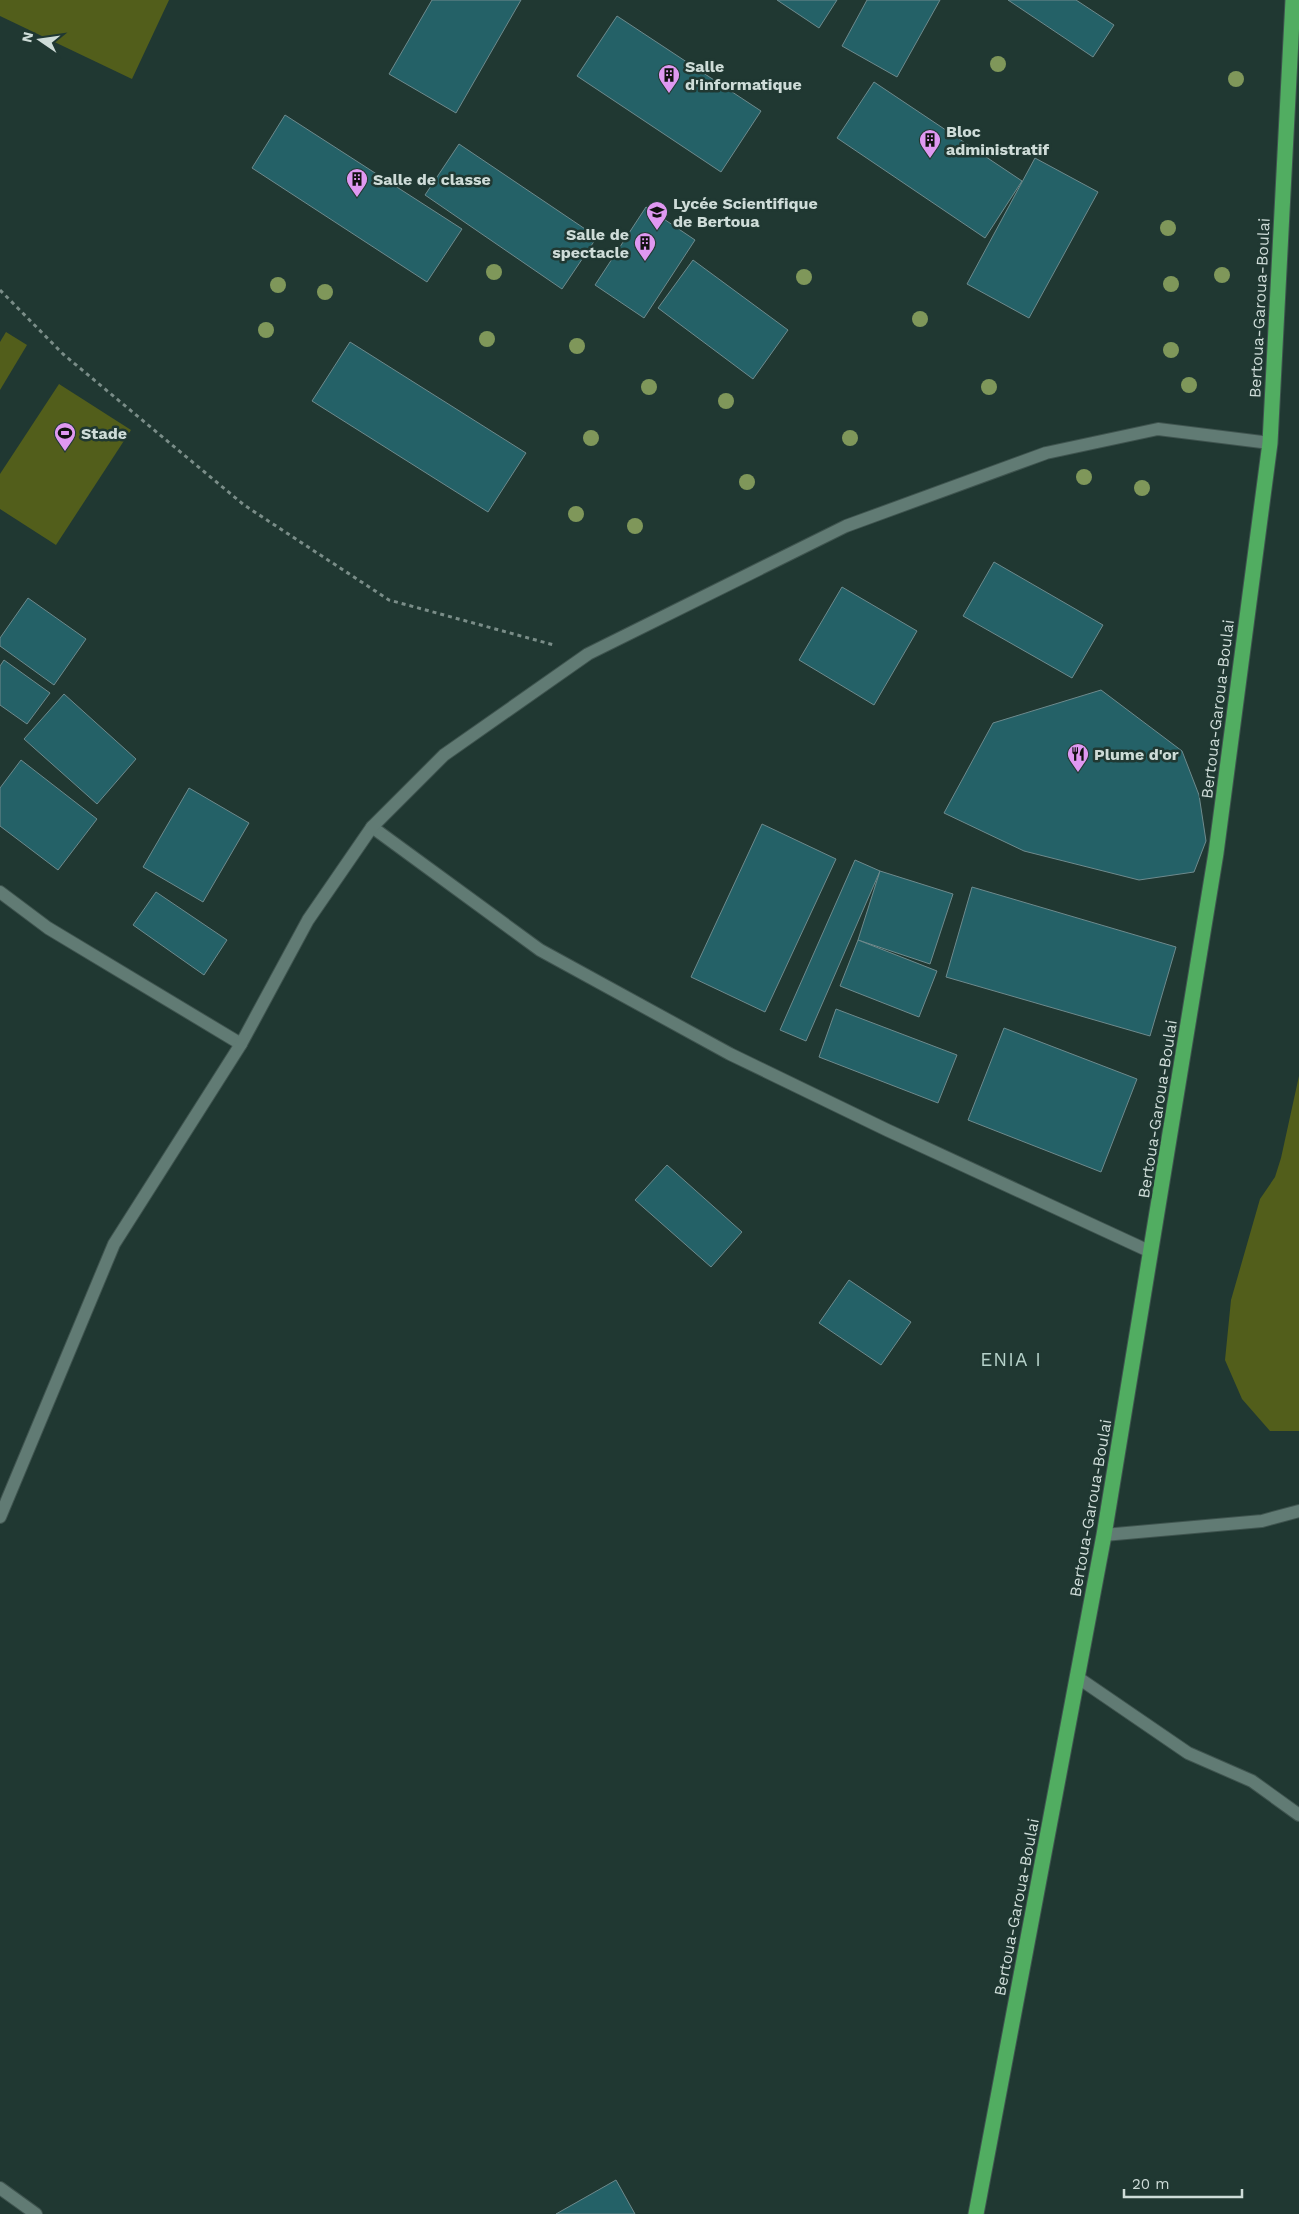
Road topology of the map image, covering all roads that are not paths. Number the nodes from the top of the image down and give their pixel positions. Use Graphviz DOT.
graph roads {
  1 [pos="1293,0"];
  2 [pos="1270,443"];
  3 [pos="372,827"];
  4 [pos="0,892"];
  5 [pos="241,1044"];
  6 [pos="1151,1252"];
  7 [pos="5,1491"];
  8 [pos="1299,1511"];
  9 [pos="0,1517"];
  10 [pos="1104,1535"];
  11 [pos="1077,1677"];
  12 [pos="1299,1815"];
  13 [pos="0,2188"];
  14 [pos="36,2214"];
  15 [pos="976,2214"];
  1 -- 2 [label="highway, Bertoua-Garoua-Boulai"];
  2 -- 3 [label="street"];
  2 -- 6 [label="highway, Bertoua-Garoua-Boulai"];
  3 -- 5 [label="street"];
  3 -- 6 [label="street"];
  4 -- 5 [label="street"];
  5 -- 7 [label="street"];
  6 -- 10 [label="highway, Bertoua-Garoua-Boulai"];
  7 -- 9 [label="street"];
  8 -- 10 [label="street"];
  10 -- 11 [label="highway, Bertoua-Garoua-Boulai"];
  11 -- 12 [label="street"];
  11 -- 15 [label="highway, Bertoua-Garoua-Boulai"];
  13 -- 14 [label="street"];
}
